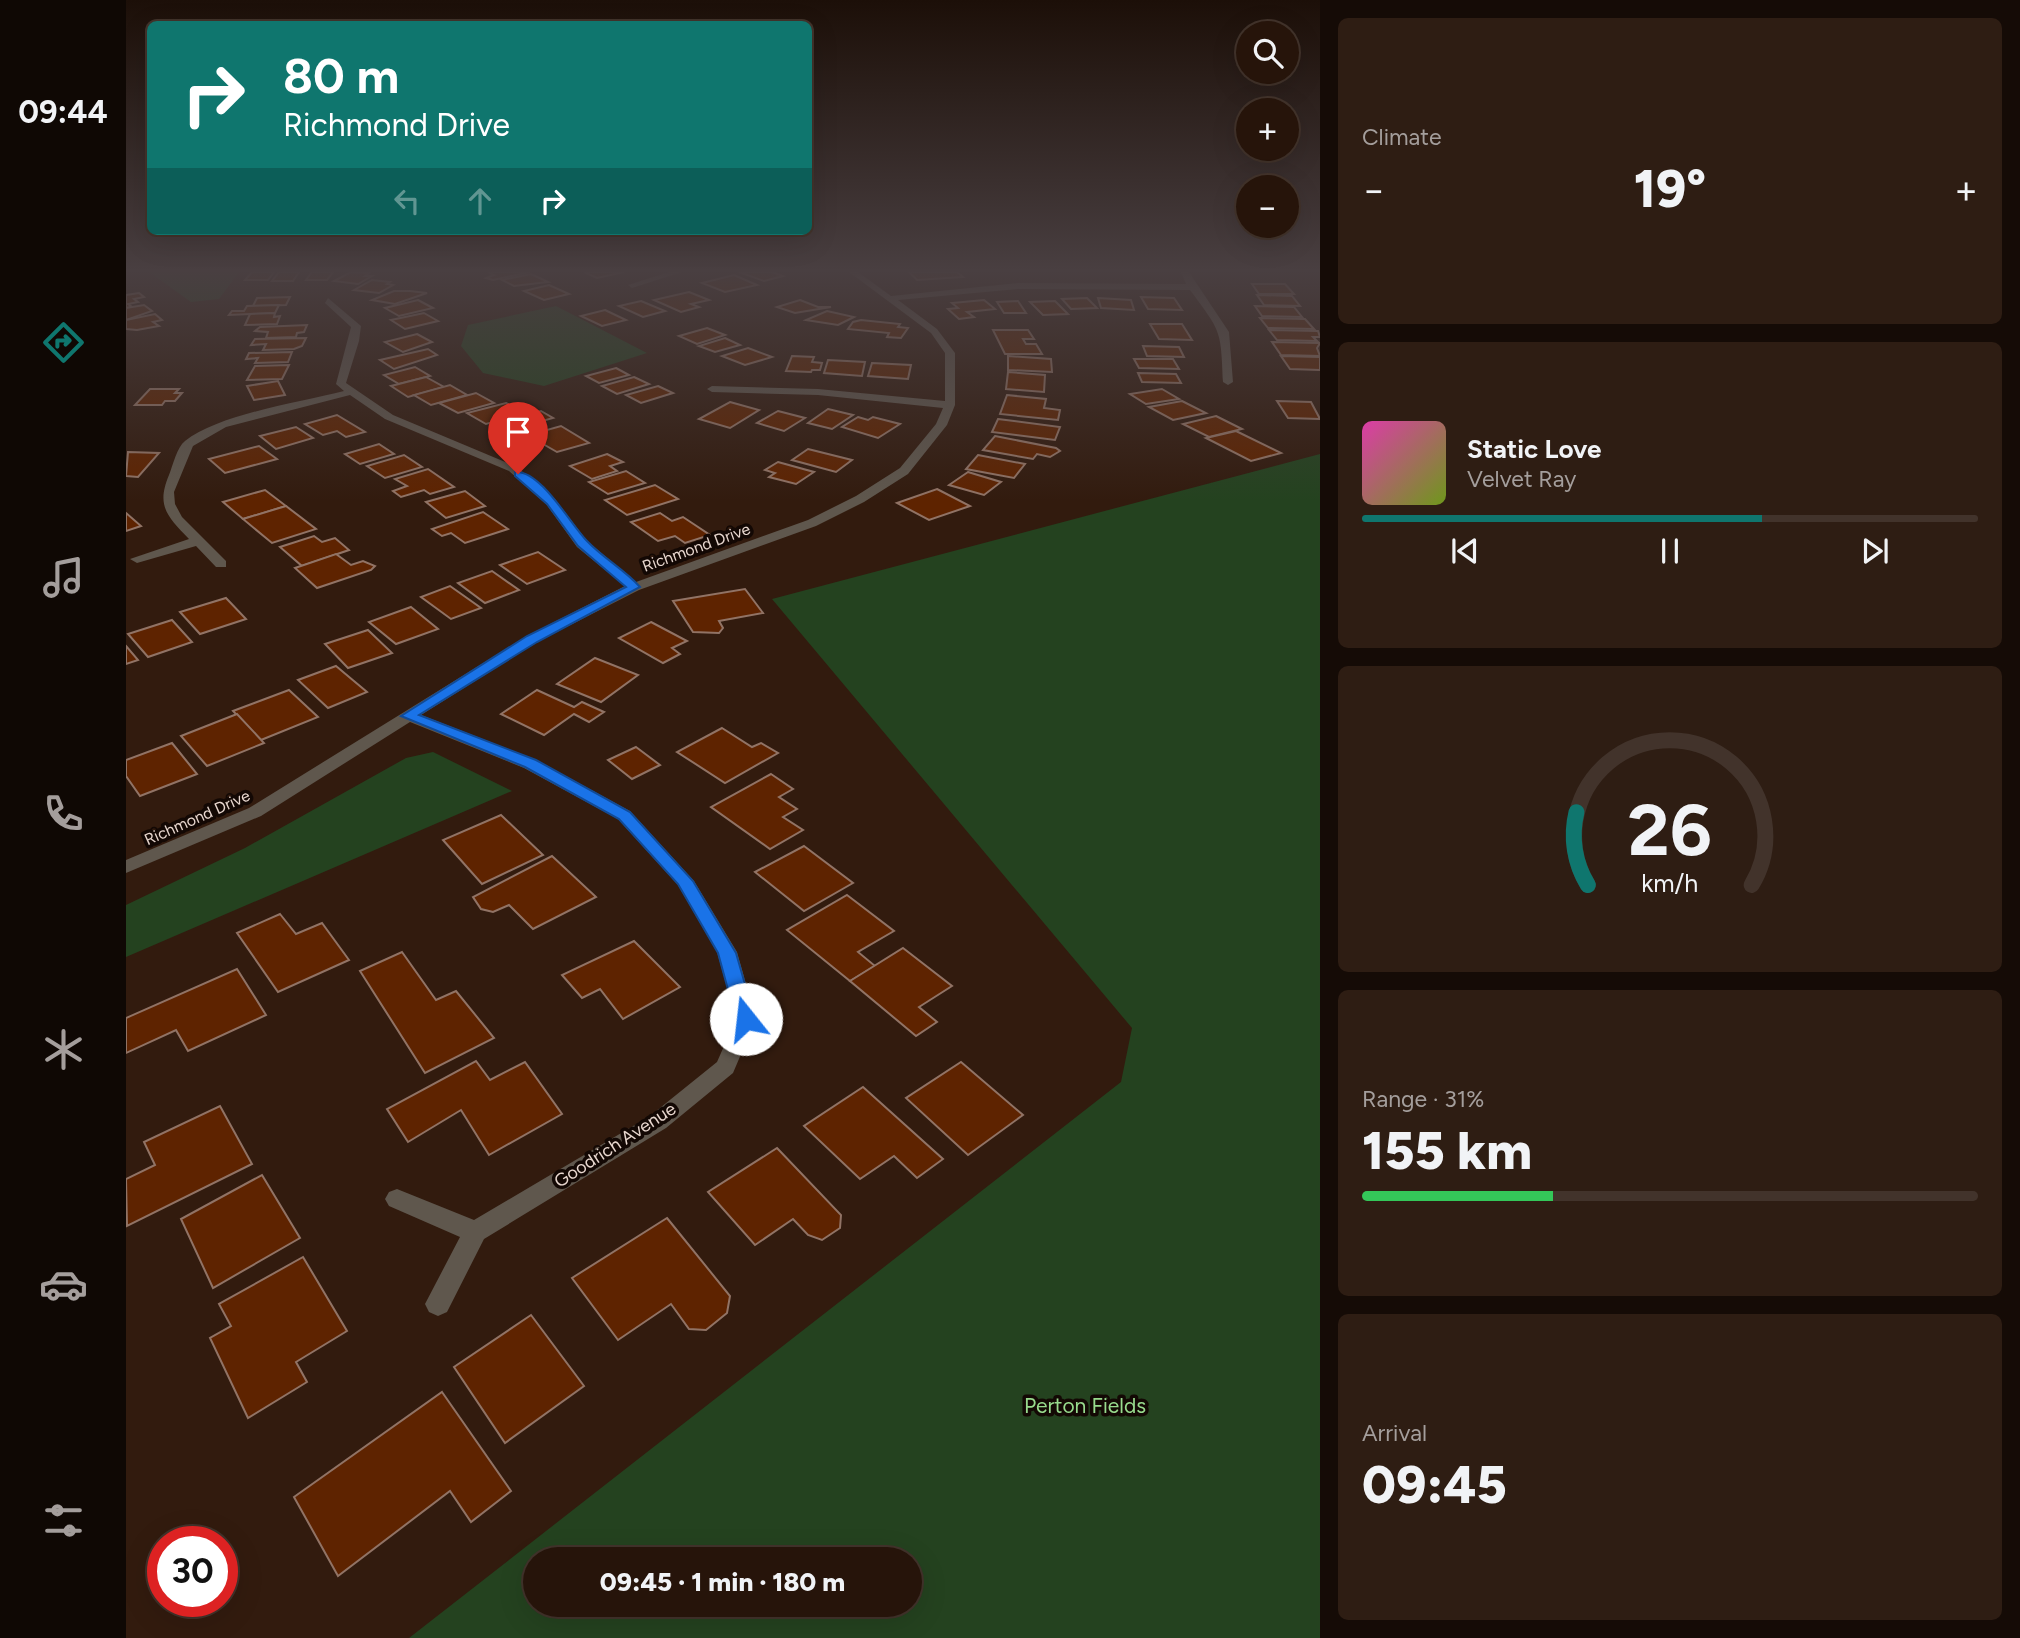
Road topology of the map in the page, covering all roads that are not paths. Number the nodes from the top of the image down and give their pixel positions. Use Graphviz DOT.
graph roads {
  1 [pos="351,348"];
  2 [pos="947,348"];
  3 [pos="1226,348"];
  4 [pos="742,376"];
  5 [pos="1228,382"];
  6 [pos="742,388"];
  7 [pos="712,389"];
  8 [pos="351,393"];
  9 [pos="950,405"];
  10 [pos="197,541"];
  11 [pos="137,559"];
  12 [pos="221,564"];
  13 [pos="634,587"];
  14 [pos="408,716"];
  15 [pos="128,863"];
  16 [pos="397,1199"];
  17 [pos="475,1232"];
  18 [pos="438,1304"];
  1 -- 8 [label="street"];
  2 -- 9 [label="street, Richmond Drive"];
  3 -- 5 [label="street"];
  4 -- 6 [label="street"];
  6 -- 7 [label="street"];
  6 -- 9 [label="street"];
  8 -- 10 [label="street"];
  8 -- 13 [label="street"];
  9 -- 13 [label="street, Richmond Drive"];
  10 -- 11 [label="street"];
  10 -- 12 [label="street"];
  13 -- 14 [label="street, Richmond Drive"];
  14 -- 15 [label="street, Richmond Drive"];
  14 -- 17 [label="street, Goodrich Avenue"];
  16 -- 17 [label="street"];
  17 -- 18 [label="street"];
}
